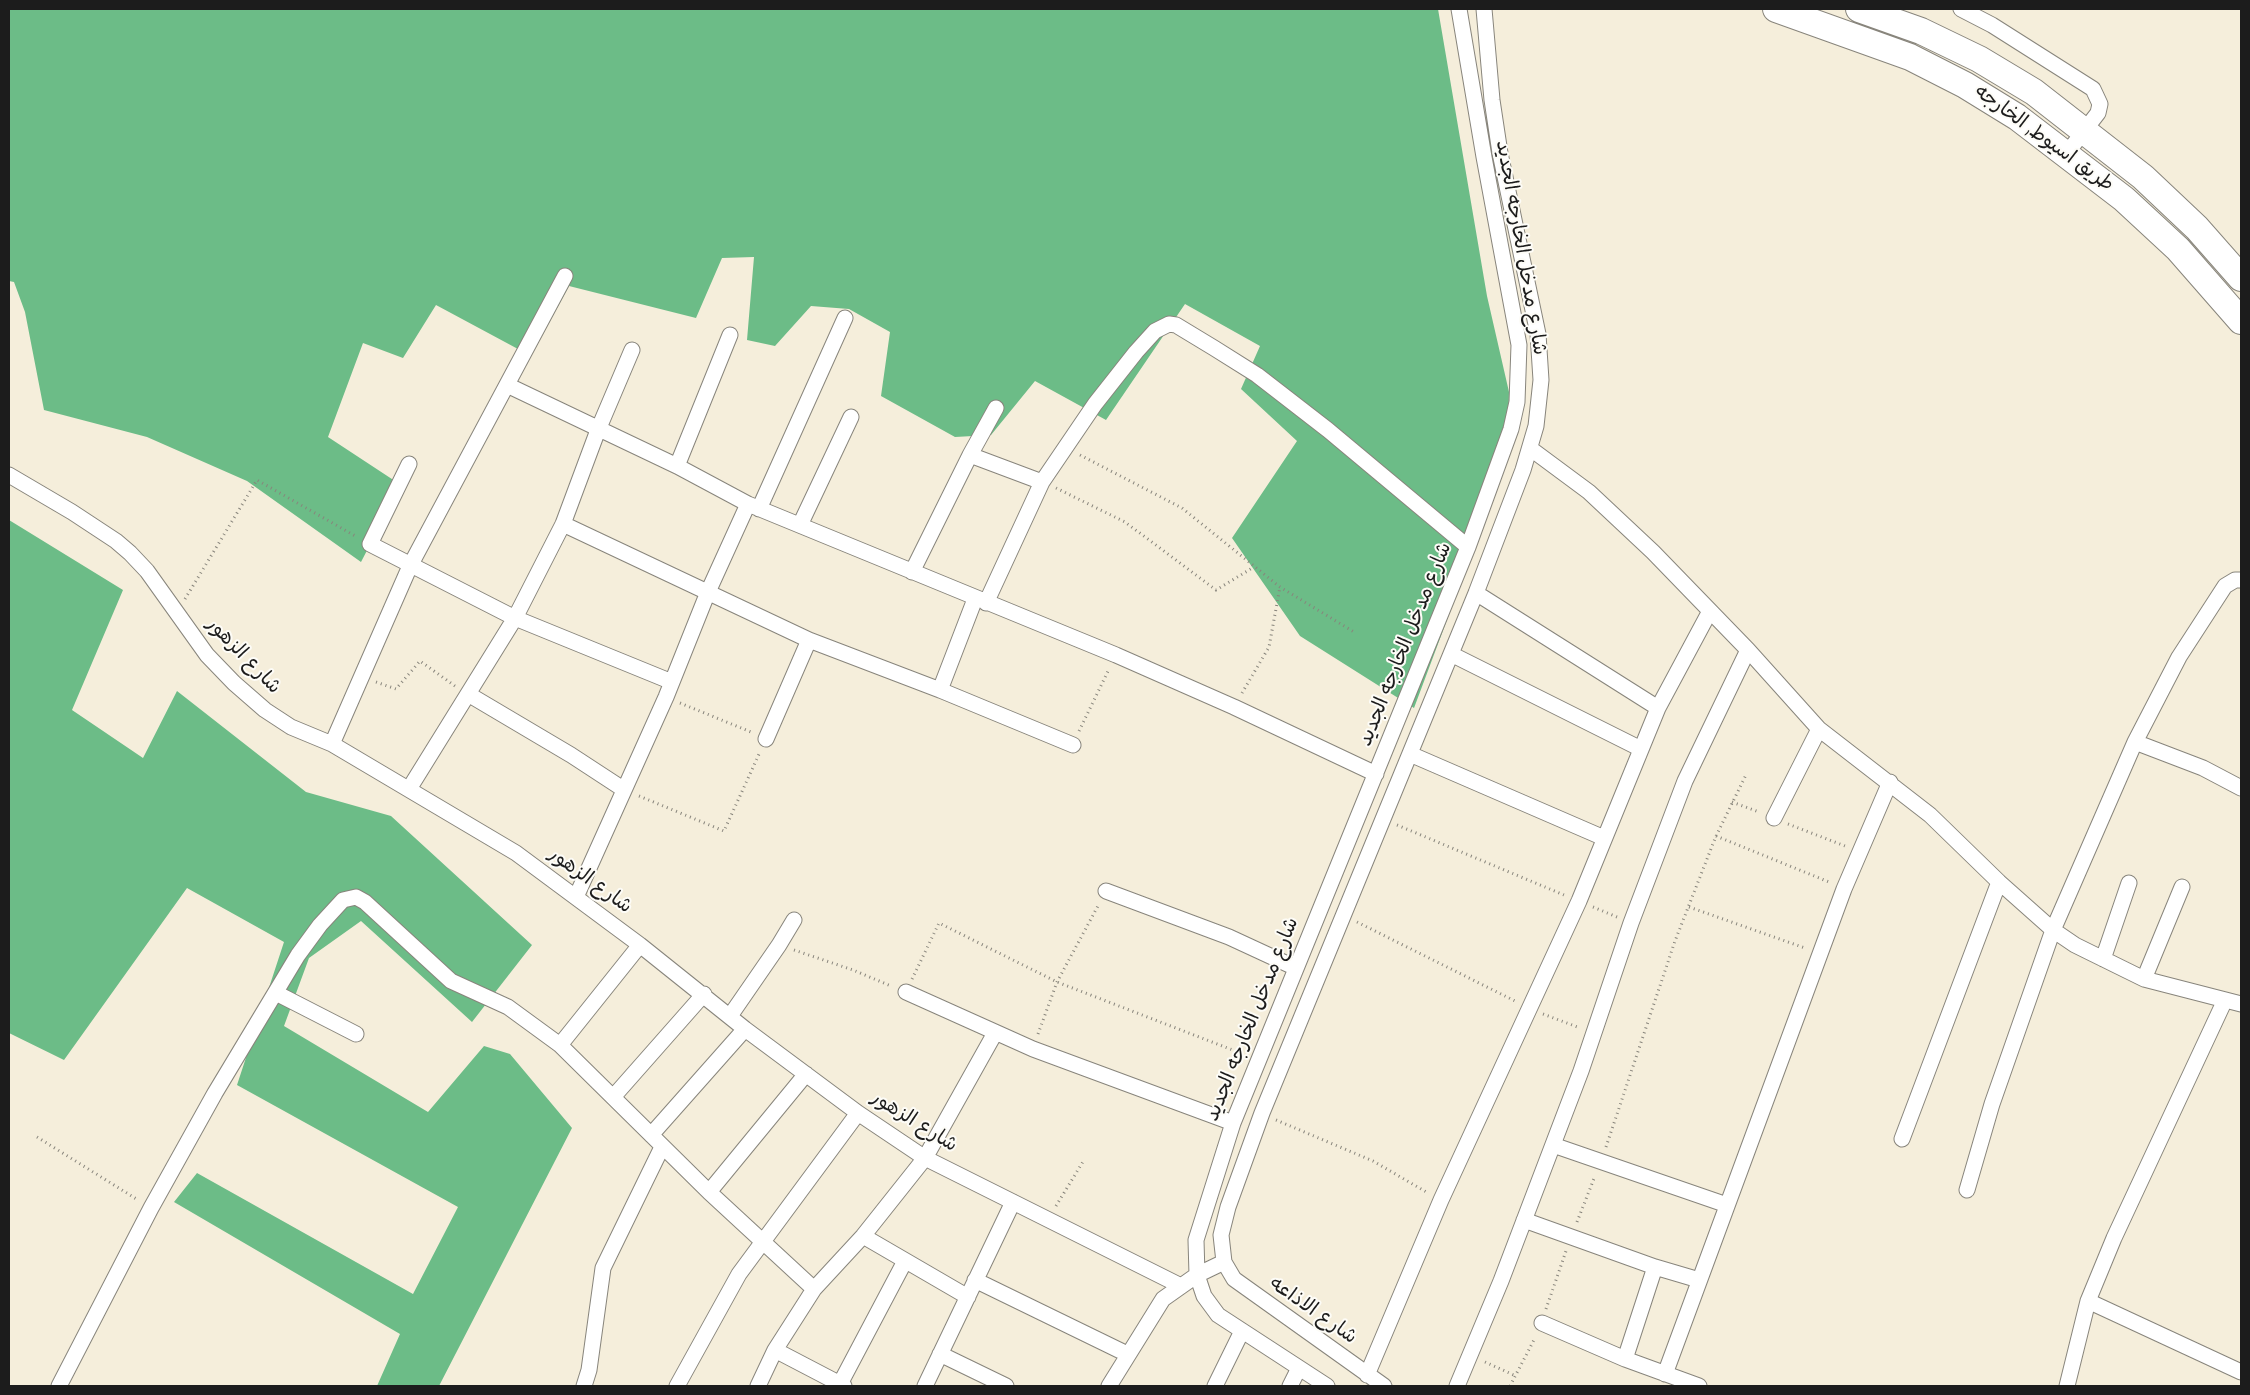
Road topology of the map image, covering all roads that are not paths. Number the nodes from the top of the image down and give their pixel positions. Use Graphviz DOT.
graph roads {
  1 [pos="1459,9"];
  2 [pos="1484,9"];
  3 [pos="1776,9"];
  4 [pos="1859,9"];
  5 [pos="1961,9"];
  6 [pos="1486,38"];
  7 [pos="1464,41"];
  8 [pos="2085,130"];
  9 [pos="2067,154"];
  10 [pos="565,276"];
  11 [pos="2241,278"];
  12 [pos="845,318"];
  13 [pos="2241,321"];
  14 [pos="730,335"];
  15 [pos="632,350"];
  16 [pos="507,385"];
  17 [pos="996,408"];
  18 [pos="851,418"];
  19 [pos="598,430"];
  20 [pos="1530,449"];
  21 [pos="970,455"];
  22 [pos="409,464"];
  23 [pos="677,466"];
  24 [pos="9,475"];
  25 [pos="1042,482"];
  26 [pos="754,507"];
  27 [pos="563,524"];
  28 [pos="800,525"];
  29 [pos="1468,547"];
  30 [pos="410,566"];
  31 [pos="912,572"];
  32 [pos="2241,580"];
  33 [pos="708,592"];
  34 [pos="1476,593"];
  35 [pos="981,601"];
  36 [pos="1710,611"];
  37 [pos="515,618"];
  38 [pos="809,640"];
  39 [pos="1748,650"];
  40 [pos="1451,654"];
  41 [pos="672,682"];
  42 [pos="940,690"];
  43 [pos="468,694"];
  44 [pos="1658,708"];
  45 [pos="1820,729"];
  46 [pos="766,739"];
  47 [pos="2135,742"];
  48 [pos="332,744"];
  49 [pos="1073,745"];
  50 [pos="1641,749"];
  51 [pos="1410,754"];
  52 [pos="1376,774"];
  53 [pos="1890,782"];
  54 [pos="2241,788"];
  55 [pos="409,789"];
  56 [pos="623,789"];
  57 [pos="1774,818"];
  58 [pos="1604,838"];
  59 [pos="1999,882"];
  60 [pos="2130,883"];
  61 [pos="2182,887"];
  62 [pos="1106,891"];
  63 [pos="576,897"];
  64 [pos="794,920"];
  65 [pos="2053,930"];
  66 [pos="640,945"];
  67 [pos="2103,959"];
  68 [pos="1296,968"];
  69 [pos="2144,978"];
  70 [pos="906,992"];
  71 [pos="276,993"];
  72 [pos="704,994"];
  73 [pos="2225,1000"];
  74 [pos="2241,1004"];
  75 [pos="730,1016"];
  76 [pos="745,1028"];
  77 [pos="995,1033"];
  78 [pos="356,1034"];
  79 [pos="560,1045"];
  80 [pos="806,1074"];
  81 [pos="614,1096"];
  82 [pos="858,1113"];
  83 [pos="1233,1122"];
  84 [pos="651,1135"];
  85 [pos="1902,1139"];
  86 [pos="1553,1145"];
  87 [pos="662,1147"];
  88 [pos="924,1158"];
  89 [pos="1967,1190"];
  90 [pos="710,1192"];
  91 [pos="1013,1202"];
  92 [pos="1727,1205"];
  93 [pos="1524,1220"];
  94 [pos="863,1236"];
  95 [pos="763,1242"];
  96 [pos="904,1261"];
  97 [pos="1224,1262"];
  98 [pos="1655,1268"];
  99 [pos="1197,1275"];
  100 [pos="975,1280"];
  101 [pos="1699,1280"];
  102 [pos="1179,1286"];
  103 [pos="814,1289"];
  104 [pos="968,1297"];
  105 [pos="2088,1301"];
  106 [pos="1542,1323"];
  107 [pos="1242,1331"];
  108 [pos="775,1350"];
  109 [pos="940,1354"];
  110 [pos="1127,1354"];
  111 [pos="1625,1359"];
  112 [pos="1298,1368"];
  113 [pos="2241,1372"];
  114 [pos="1665,1374"];
  115 [pos="1367,1375"];
  116 [pos="842,1385"];
  117 [pos="59,1386"];
  118 [pos="584,1386"];
  119 [pos="677,1386"];
  120 [pos="758,1386"];
  121 [pos="925,1386"];
  122 [pos="1006,1386"];
  123 [pos="1109,1386"];
  124 [pos="1215,1386"];
  125 [pos="1290,1386"];
  126 [pos="1327,1386"];
  127 [pos="1384,1386"];
  128 [pos="1458,1386"];
  129 [pos="1699,1386"];
  130 [pos="2067,1386"];
  1 -- 7 [label="street, شارع مدخل الخارجه الجديد"];
  2 -- 6 [label="street, شارع مدخل الخارجه الجديد"];
  3 -- 9 [label="highway, طريق اسيوط, الخارجه"];
  4 -- 8 [label="highway, طريق اسيوط, الخارجه"];
  5 -- 8 [label="street"];
  6 -- 7 [label="street"];
  6 -- 20 [label="street, شارع مدخل الخارجه الجديد"];
  7 -- 29 [label="street, شارع مدخل الخارجه الجديد"];
  8 -- 9 [label="street"];
  8 -- 11 [label="highway, طريق اسيوط, الخارجه"];
  9 -- 13 [label="highway, طريق اسيوط, الخارجه"];
  10 -- 16 [label="street"];
  12 -- 26 [label="street"];
  14 -- 23 [label="street"];
  15 -- 19 [label="street"];
  16 -- 19 [label="street"];
  16 -- 30 [label="street"];
  17 -- 21 [label="street"];
  18 -- 28 [label="street"];
  19 -- 23 [label="street"];
  19 -- 27 [label="street"];
  20 -- 34 [label="street, شارع مدخل الخارجه الجديد"];
  20 -- 36 [label="street"];
  21 -- 25 [label="street"];
  21 -- 31 [label="street"];
  22 -- 30 [label="street"];
  23 -- 26 [label="street"];
  24 -- 48 [label="street, شارع الزهور"];
  25 -- 29 [label="street"];
  25 -- 35 [label="street"];
  26 -- 28 [label="street"];
  26 -- 33 [label="street"];
  27 -- 33 [label="street"];
  27 -- 37 [label="street"];
  28 -- 31 [label="street"];
  29 -- 52 [label="street, شارع مدخل الخارجه الجديد"];
  30 -- 37 [label="street"];
  30 -- 48 [label="street"];
  31 -- 35 [label="street"];
  32 -- 47 [label="street"];
  33 -- 38 [label="street"];
  33 -- 41 [label="street"];
  34 -- 40 [label="street, شارع مدخل الخارجه الجديد"];
  34 -- 44 [label="street"];
  35 -- 42 [label="street"];
  35 -- 52 [label="street"];
  36 -- 39 [label="street"];
  36 -- 44 [label="street"];
  37 -- 41 [label="street"];
  37 -- 43 [label="street"];
  38 -- 42 [label="street"];
  38 -- 46 [label="street"];
  39 -- 45 [label="street"];
  39 -- 86 [label="street"];
  40 -- 50 [label="street"];
  40 -- 51 [label="street, شارع مدخل الخارجه الجديد"];
  41 -- 56 [label="street"];
  42 -- 49 [label="street"];
  43 -- 55 [label="street"];
  43 -- 56 [label="street"];
  44 -- 50 [label="street"];
  45 -- 53 [label="street"];
  45 -- 57 [label="street"];
  47 -- 54 [label="street"];
  47 -- 65 [label="street"];
  48 -- 55 [label="street, شارع الزهور"];
  50 -- 58 [label="street"];
  51 -- 58 [label="street"];
  51 -- 97 [label="street, شارع مدخل الخارجه الجديد"];
  52 -- 68 [label="street, شارع مدخل الخارجه الجديد"];
  53 -- 59 [label="street"];
  53 -- 92 [label="street"];
  55 -- 63 [label="street, شارع الزهور"];
  56 -- 63 [label="street"];
  58 -- 115 [label="street"];
  59 -- 65 [label="street"];
  59 -- 85 [label="street"];
  60 -- 67 [label="street"];
  61 -- 69 [label="street"];
  62 -- 68 [label="street"];
  63 -- 66 [label="street, شارع الزهور"];
  64 -- 75 [label="street"];
  65 -- 67 [label="street"];
  65 -- 89 [label="street"];
  66 -- 72 [label="street, شارع الزهور"];
  66 -- 79 [label="street"];
  67 -- 69 [label="street"];
  68 -- 83 [label="street, شارع مدخل الخارجه الجديد"];
  69 -- 73 [label="street"];
  70 -- 77 [label="street"];
  71 -- 78 [label="street"];
  71 -- 79 [label="street"];
  71 -- 117 [label="street"];
  72 -- 75 [label="street, شارع الزهور"];
  72 -- 81 [label="street"];
  73 -- 74 [label="street"];
  73 -- 105 [label="street"];
  75 -- 76 [label="street, شارع الزهور"];
  76 -- 80 [label="street, شارع الزهور"];
  76 -- 84 [label="street"];
  77 -- 83 [label="street"];
  77 -- 88 [label="street"];
  79 -- 81 [label="street"];
  80 -- 82 [label="street, شارع الزهور"];
  80 -- 90 [label="street"];
  81 -- 84 [label="street"];
  82 -- 88 [label="street, شارع الزهور"];
  82 -- 95 [label="street"];
  83 -- 99 [label="street, شارع مدخل الخارجه الجديد"];
  84 -- 87 [label="street"];
  86 -- 92 [label="street"];
  86 -- 93 [label="street"];
  87 -- 90 [label="street"];
  87 -- 118 [label="street"];
  88 -- 91 [label="street, شارع الزهور"];
  88 -- 94 [label="street"];
  90 -- 95 [label="street"];
  91 -- 100 [label="street"];
  91 -- 102 [label="street, شارع الزهور"];
  92 -- 101 [label="street"];
  93 -- 98 [label="street"];
  93 -- 128 [label="street"];
  94 -- 96 [label="street"];
  94 -- 103 [label="street"];
  95 -- 103 [label="street"];
  95 -- 119 [label="street"];
  96 -- 104 [label="street"];
  96 -- 116 [label="street"];
  97 -- 99 [label="street"];
  97 -- 115 [label="street, شارع الاذاعه"];
  98 -- 101 [label="street"];
  98 -- 111 [label="street"];
  99 -- 102 [label="street"];
  99 -- 107 [label="street"];
  100 -- 104 [label="street"];
  100 -- 110 [label="street"];
  101 -- 114 [label="street"];
  102 -- 110 [label="street"];
  103 -- 108 [label="street"];
  104 -- 109 [label="street"];
  105 -- 113 [label="street"];
  105 -- 130 [label="street"];
  106 -- 111 [label="street"];
  107 -- 112 [label="street"];
  107 -- 124 [label="street"];
  108 -- 116 [label="street"];
  108 -- 120 [label="street"];
  109 -- 121 [label="street"];
  109 -- 122 [label="street"];
  110 -- 123 [label="street"];
  111 -- 114 [label="street"];
  112 -- 125 [label="street"];
  112 -- 126 [label="street"];
  114 -- 129 [label="street"];
  115 -- 127 [label="street, شارع الاذاعه"];
}
